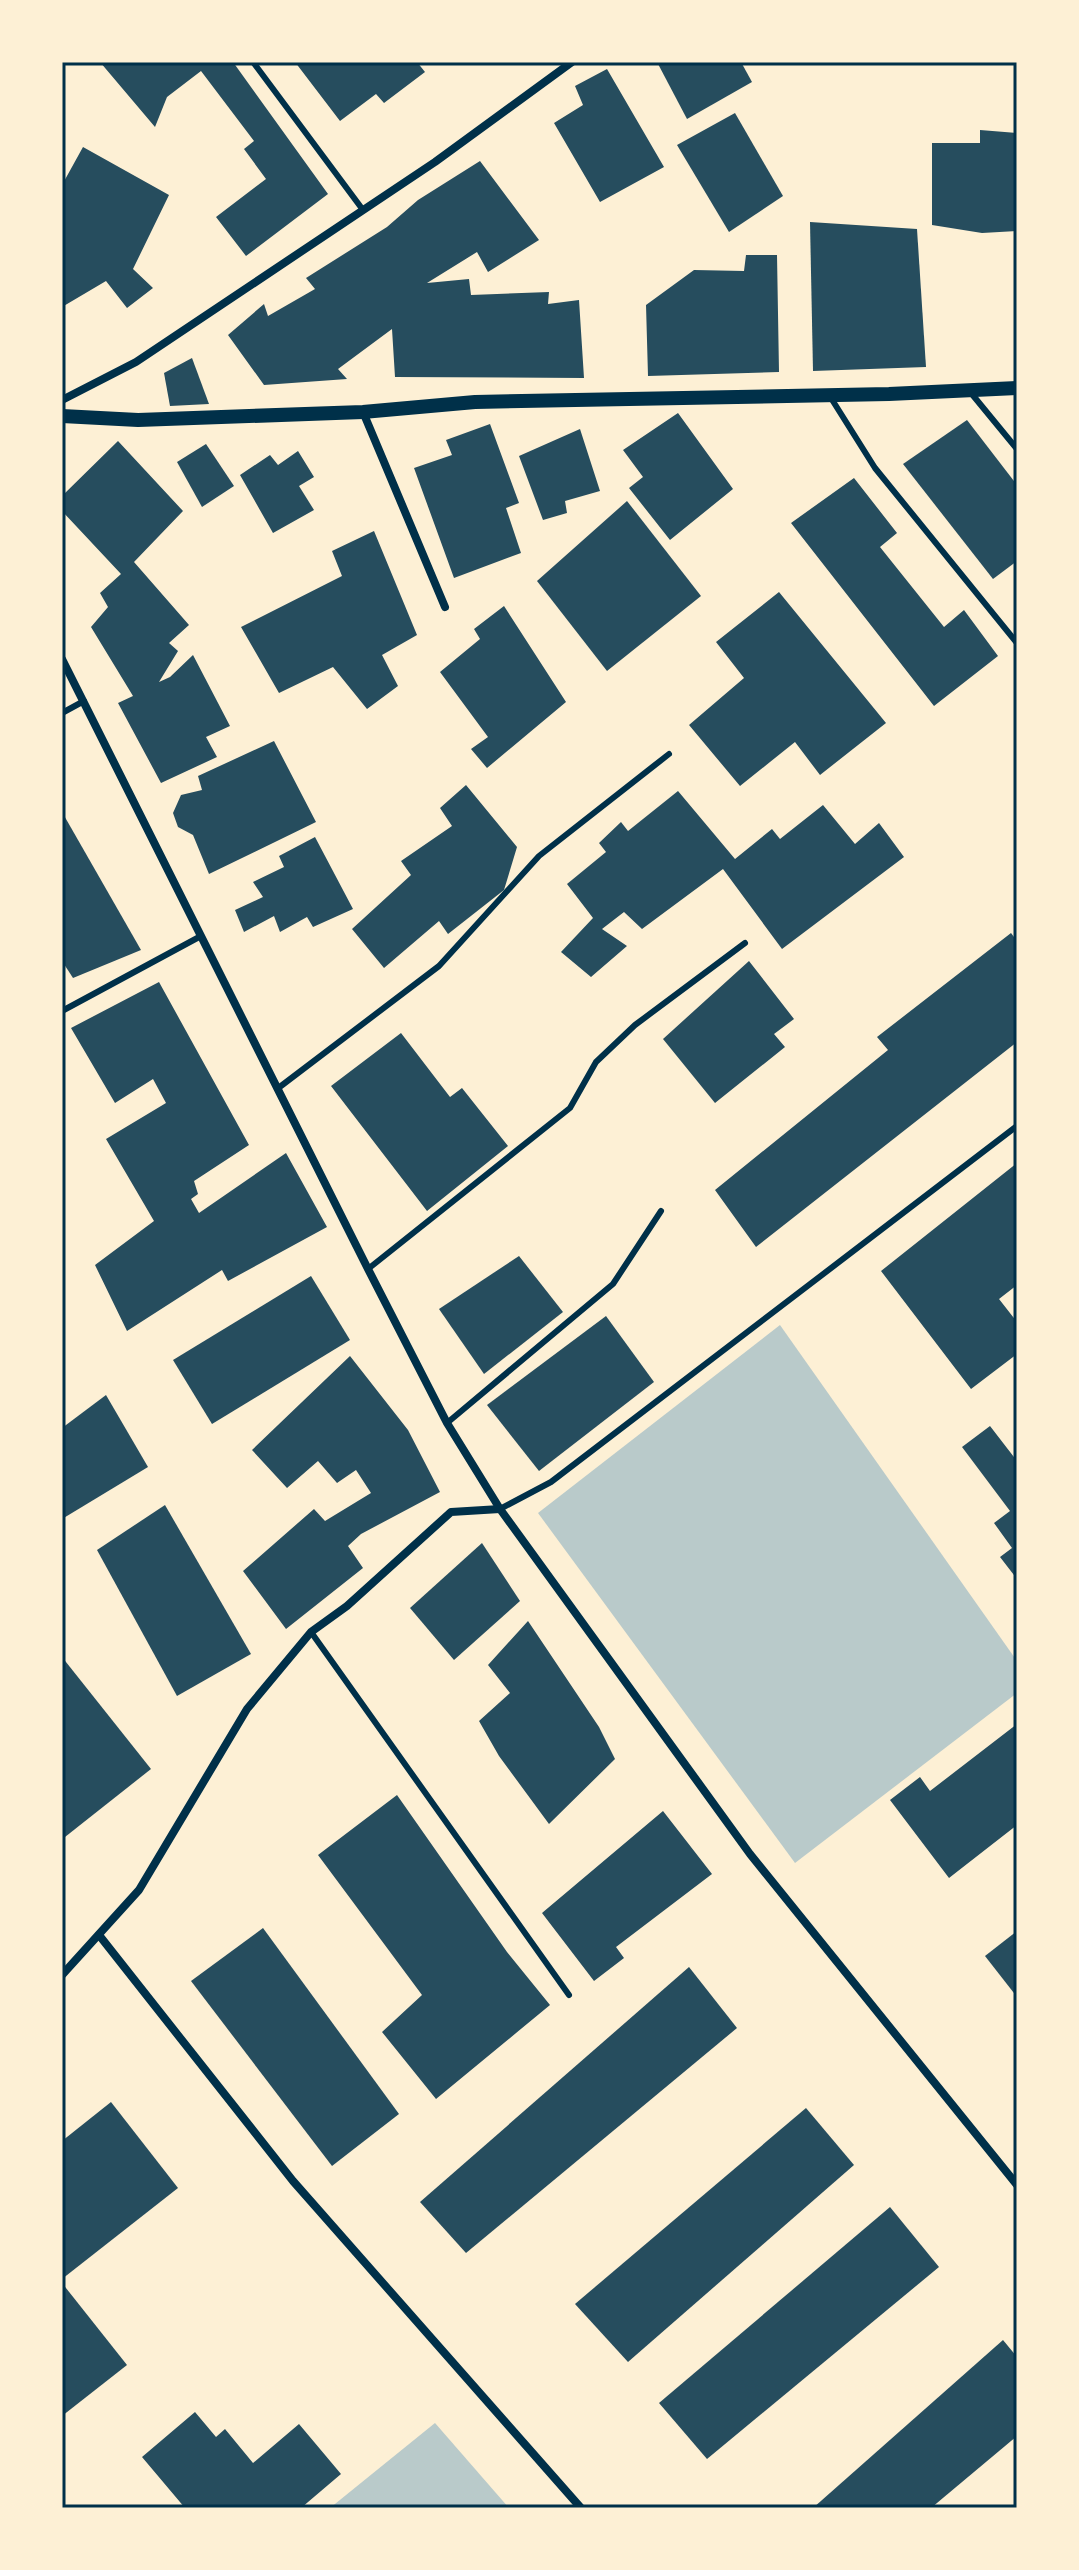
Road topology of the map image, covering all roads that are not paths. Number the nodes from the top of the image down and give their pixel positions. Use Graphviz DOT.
graph roads {
  1 [pos="253,62"];
  2 [pos="572,62"];
  3 [pos="363,210"];
  4 [pos="1017,388"];
  5 [pos="969,391"];
  6 [pos="828,393"];
  7 [pos="62,400"];
  8 [pos="363,412"];
  9 [pos="62,416"];
  10 [pos="1017,449"];
  11 [pos="445,607"];
  12 [pos="1017,643"];
  13 [pos="62,659"];
  14 [pos="84,701"];
  15 [pos="62,713"];
  16 [pos="669,754"];
  17 [pos="201,936"];
  18 [pos="745,943"];
  19 [pos="62,1011"];
  20 [pos="277,1089"];
  21 [pos="1017,1126"];
  22 [pos="661,1211"];
  23 [pos="368,1269"];
  24 [pos="447,1423"];
  25 [pos="500,1509"];
  26 [pos="311,1632"];
  27 [pos="99,1935"];
  28 [pos="62,1975"];
  29 [pos="569,1995"];
  30 [pos="1017,2185"];
  31 [pos="581,2508"];
  1 -- 3 [label="lane"];
  2 -- 3 [label="street"];
  3 -- 7 [label="street"];
  4 -- 5 [label="street"];
  5 -- 6 [label="street"];
  5 -- 10 [label="lane"];
  6 -- 8 [label="street"];
  6 -- 12 [label="lane"];
  8 -- 9 [label="street"];
  8 -- 11 [label="street"];
  13 -- 14 [label="street"];
  14 -- 15 [label="lane"];
  14 -- 17 [label="street"];
  16 -- 20 [label="lane"];
  17 -- 19 [label="lane"];
  17 -- 20 [label="street"];
  18 -- 23 [label="lane"];
  20 -- 23 [label="street"];
  21 -- 25 [label="lane"];
  22 -- 24 [label="lane"];
  23 -- 24 [label="street"];
  24 -- 25 [label="street"];
  25 -- 26 [label="street"];
  25 -- 30 [label="street"];
  26 -- 27 [label="street"];
  26 -- 29 [label="lane"];
  27 -- 28 [label="street"];
  27 -- 31 [label="street"];
}
